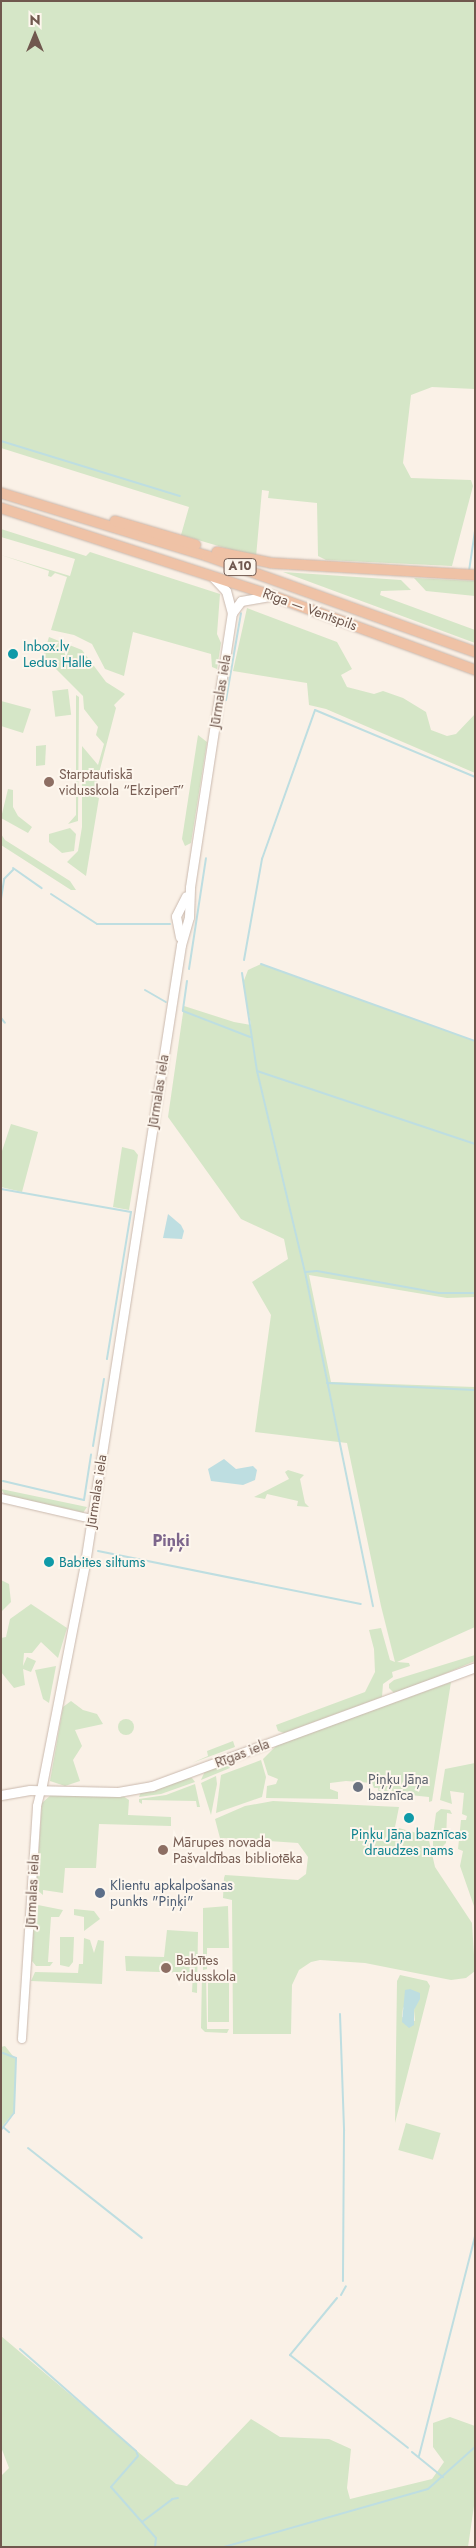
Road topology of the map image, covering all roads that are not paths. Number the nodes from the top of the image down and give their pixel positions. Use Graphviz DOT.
graph roads {
  1 [pos="1,492"];
  2 [pos="1,508"];
  3 [pos="56,509"];
  4 [pos="211,575"];
  5 [pos="475,575"];
  6 [pos="273,596"];
  7 [pos="232,613"];
  8 [pos="475,652"];
  9 [pos="475,670"];
  10 [pos="1,1498"];
  11 [pos="92,1519"];
  12 [pos="475,1667"];
  13 [pos="41,1790"];
  14 [pos="1,1795"];
  15 [pos="22,2038"];
  1 -- 3 [label="highway, Rīga — Ventspils / A10"];
  2 -- 4 [label="highway, Rīga — Ventspils / A10"];
  3 -- 5 [label="highway"];
  3 -- 8 [label="highway, Rīga — Ventspils / A10"];
  4 -- 6 [label="highway, Rīga — Ventspils / A10"];
  4 -- 7 [label="main road"];
  6 -- 7 [label="main road"];
  6 -- 9 [label="highway, Rīga — Ventspils / A10"];
  7 -- 11 [label="main road, Jūrmalas iela"];
  10 -- 11 [label="street"];
  11 -- 13 [label="main road, Jūrmalas iela"];
  12 -- 13 [label="main road, Rīgas iela"];
  13 -- 14 [label="main road, Rīgas iela"];
  13 -- 15 [label="street, Jūrmalas iela"];
}
